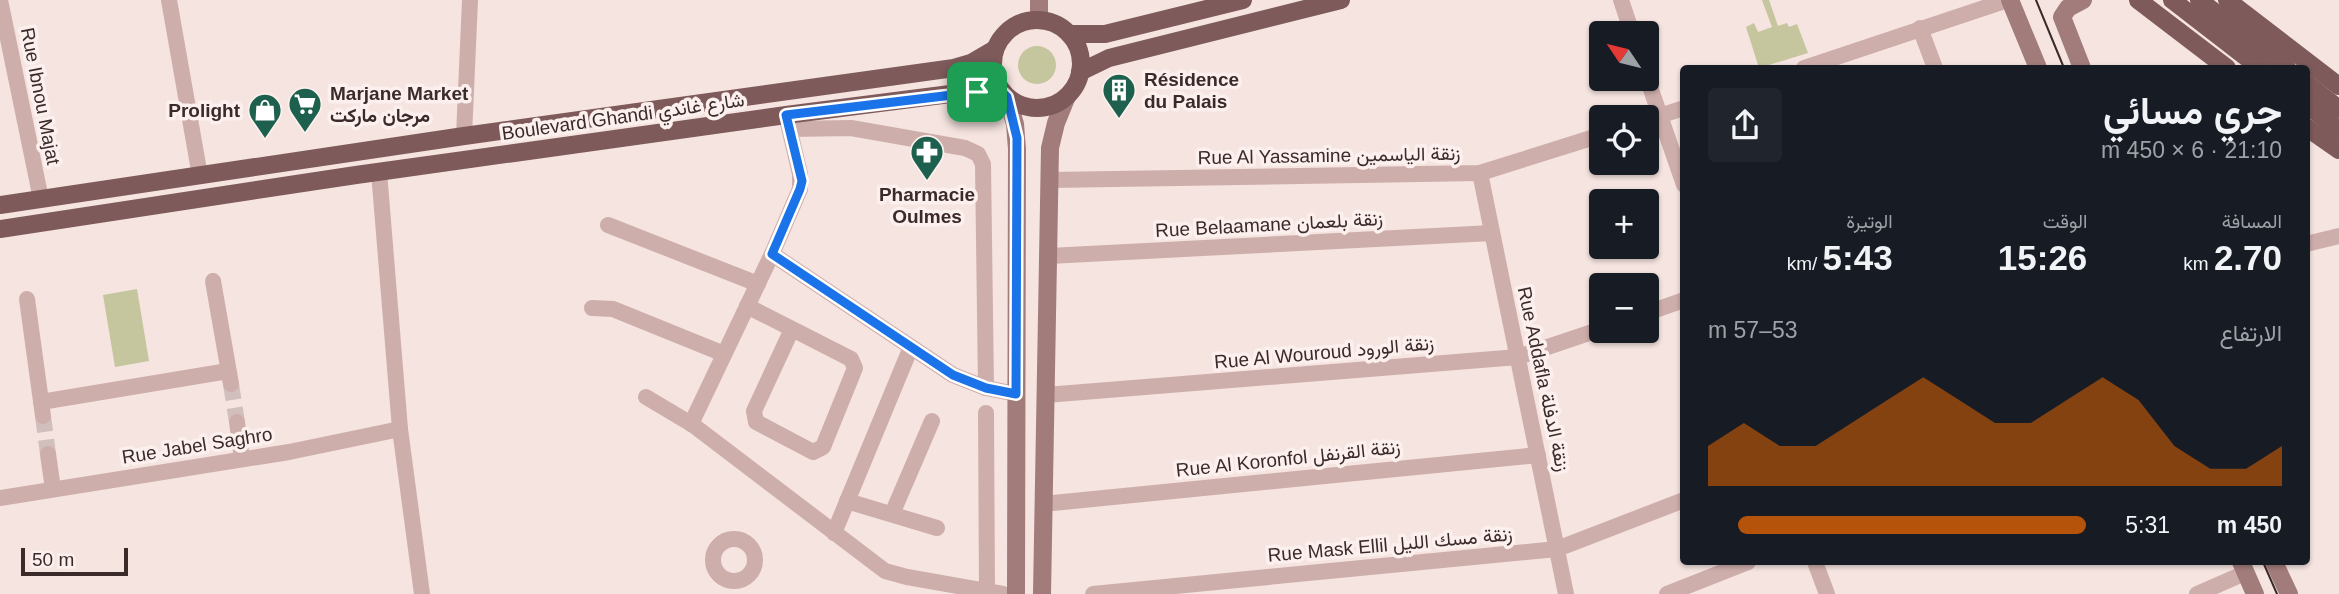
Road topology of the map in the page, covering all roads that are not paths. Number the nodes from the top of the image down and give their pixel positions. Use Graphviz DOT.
graph roads {
  1 [pos="0,0"];
  2 [pos="169,0"];
  3 [pos="470,0"];
  4 [pos="1039,0"];
  5 [pos="1243,0"];
  6 [pos="1340,0"];
  7 [pos="1621,0"];
  8 [pos="2009,0"];
  9 [pos="2083,0"];
  10 [pos="2138,0"];
  11 [pos="2172,0"];
  12 [pos="2199,0"];
  13 [pos="2227,0"];
  14 [pos="1039,19"];
  15 [pos="1628,21"];
  16 [pos="1920,28"];
  17 [pos="1069,34"];
  18 [pos="995,49"];
  19 [pos="1840,63"];
  20 [pos="1934,65"];
  21 [pos="2037,65"];
  22 [pos="2081,65"];
  23 [pos="2223,65"];
  24 [pos="2256,65"];
  25 [pos="2283,65"];
  26 [pos="1080,72"];
  27 [pos="2310,86"];
  28 [pos="2339,86"];
  29 [pos="1005,95"];
  30 [pos="1067,96"];
  31 [pos="2310,107"];
  32 [pos="1680,109"];
  33 [pos="2339,109"];
  34 [pos="1659,116"];
  35 [pos="788,122"];
  36 [pos="2310,130"];
  37 [pos="2339,130"];
  38 [pos="1659,131"];
  39 [pos="464,136"];
  40 [pos="1589,139"];
  41 [pos="2339,150"];
  42 [pos="379,172"];
  43 [pos="1480,173"];
  44 [pos="200,176"];
  45 [pos="1680,176"];
  46 [pos="1051,180"];
  47 [pos="41,200"];
  48 [pos="0,205"];
  49 [pos="608,225"];
  50 [pos="0,229"];
  51 [pos="1492,233"];
  52 [pos="2339,236"];
  53 [pos="2310,243"];
  54 [pos="772,254"];
  55 [pos="1049,256"];
  56 [pos="213,281"];
  57 [pos="758,284"];
  58 [pos="27,299"];
  59 [pos="1680,301"];
  60 [pos="747,306"];
  61 [pos="592,308"];
  62 [pos="1659,309"];
  63 [pos="792,329"];
  64 [pos="1589,334"];
  65 [pos="911,347"];
  66 [pos="724,354"];
  67 [pos="1518,357"];
  68 [pos="986,388"];
  69 [pos="1016,394"];
  70 [pos="1046,395"];
  71 [pos="646,397"];
  72 [pos="986,413"];
  73 [pos="932,421"];
  74 [pos="237,422"];
  75 [pos="691,424"];
  76 [pos="400,429"];
  77 [pos="48,454"];
  78 [pos="1538,455"];
  79 [pos="242,459"];
  80 [pos="53,489"];
  81 [pos="0,498"];
  82 [pos="847,501"];
  83 [pos="1680,502"];
  84 [pos="1043,504"];
  85 [pos="892,514"];
  86 [pos="937,528"];
  87 [pos="834,533"];
  88 [pos="1557,550"];
  89 [pos="1740,565"];
  90 [pos="1816,565"];
  91 [pos="2275,565"];
  92 [pos="2243,567"];
  93 [pos="1205,588"];
  94 [pos="995,593"];
  95 [pos="422,594"];
  96 [pos="1016,594"];
  97 [pos="1042,594"];
  98 [pos="1093,594"];
  99 [pos="1566,594"];
  100 [pos="1667,594"];
  101 [pos="1827,594"];
  102 [pos="2197,594"];
  103 [pos="2255,594"];
  104 [pos="2289,594"];
  1 -- 47 [label="street, Rue Ibnou Majat"];
  2 -- 44 [label="street"];
  3 -- 39 [label="street"];
  4 -- 14 [label="main road"];
  5 -- 17 [label="main road"];
  6 -- 26 [label="main road"];
  7 -- 15 [label="street"];
  8 -- 16 [label="street"];
  8 -- 21 [label="main road"];
  9 -- 22 [label="main road"];
  10 -- 23 [label="main road"];
  11 -- 24 [label="main road"];
  12 -- 25 [label="main road"];
  13 -- 28 [label="main road"];
  14 -- 17 [label="main road"];
  14 -- 18 [label="main road"];
  16 -- 19 [label="street"];
  16 -- 20 [label="street"];
  17 -- 26 [label="main road"];
  18 -- 29 [label="main road"];
  18 -- 39 [label="main road, Boulevard Ghandi شارع غاندي"];
  26 -- 30 [label="main road"];
  27 -- 33 [label="main road"];
  29 -- 30 [label="main road"];
  29 -- 35 [label="main road, Boulevard Ghandi شارع غاندي"];
  29 -- 69 [label="main road"];
  30 -- 46 [label="main road"];
  31 -- 37 [label="main road"];
  32 -- 34 [label="street"];
  35 -- 42 [label="main road, Boulevard Ghandi شارع غاندي"];
  35 -- 54 [label="street"];
  35 -- 68 [label="street"];
  36 -- 41 [label="main road"];
  38 -- 45 [label="street"];
  39 -- 44 [label="main road, Boulevard Ghandi شارع غاندي"];
  40 -- 43 [label="street, Rue Al Yassamine زنقة الياسمين"];
  42 -- 50 [label="main road, Boulevard Ghandi شارع غاندي"];
  42 -- 76 [label="street"];
  43 -- 46 [label="street, Rue Al Yassamine زنقة الياسمين"];
  43 -- 51 [label="street, Rue Addafla زنقة الدفلة"];
  44 -- 47 [label="main road, Boulevard Ghandi شارع غاندي"];
  46 -- 55 [label="main road"];
  47 -- 48 [label="main road, Boulevard Ghandi شارع غاندي"];
  49 -- 57 [label="street"];
  51 -- 55 [label="street, Rue Belaamane زنقة بلعمان"];
  51 -- 67 [label="street, Rue Addafla زنقة الدفلة"];
  52 -- 53 [label="street"];
  54 -- 57 [label="street"];
  54 -- 65 [label="street"];
  55 -- 70 [label="main road"];
  56 -- 58 [label="street"];
  57 -- 60 [label="street"];
  59 -- 62 [label="street"];
  60 -- 63 [label="street"];
  60 -- 66 [label="street"];
  61 -- 66 [label="street"];
  63 -- 63 [label="street"];
  64 -- 67 [label="street, Rue Al Wouroud زنقة الورود"];
  65 -- 68 [label="street"];
  65 -- 82 [label="street"];
  66 -- 75 [label="street"];
  67 -- 70 [label="street, Rue Al Wouroud زنقة الورود"];
  67 -- 78 [label="street, Rue Addafla زنقة الدفلة"];
  68 -- 69 [label="street"];
  69 -- 96 [label="main road"];
  70 -- 84 [label="main road"];
  71 -- 75 [label="street"];
  72 -- 94 [label="street"];
  73 -- 85 [label="street"];
  74 -- 79 [label="street"];
  75 -- 87 [label="street"];
  76 -- 79 [label="street, Rue Jabel Saghro"];
  76 -- 95 [label="street"];
  77 -- 80 [label="street"];
  78 -- 84 [label="street, Rue Al Koronfol زنقة القرنفل"];
  78 -- 88 [label="street, Rue Addafla زنقة الدفلة"];
  79 -- 80 [label="street, Rue Jabel Saghro"];
  80 -- 81 [label="street, Rue Jabel Saghro"];
  82 -- 85 [label="street"];
  82 -- 87 [label="street"];
  83 -- 88 [label="street, Rue Mask Ellil زنقة مسك الليل"];
  84 -- 97 [label="main road"];
  85 -- 86 [label="street"];
  87 -- 94 [label="street"];
  88 -- 93 [label="street, Rue Mask Ellil زنقة مسك الليل"];
  88 -- 99 [label="street, Rue Addafla زنقة الدفلة"];
  89 -- 100 [label="street"];
  90 -- 101 [label="street"];
  91 -- 104 [label="main road"];
  92 -- 102 [label="street"];
  92 -- 103 [label="main road"];
  93 -- 98 [label="street, Rue Mask Ellil زنقة مسك الليل"];
}
